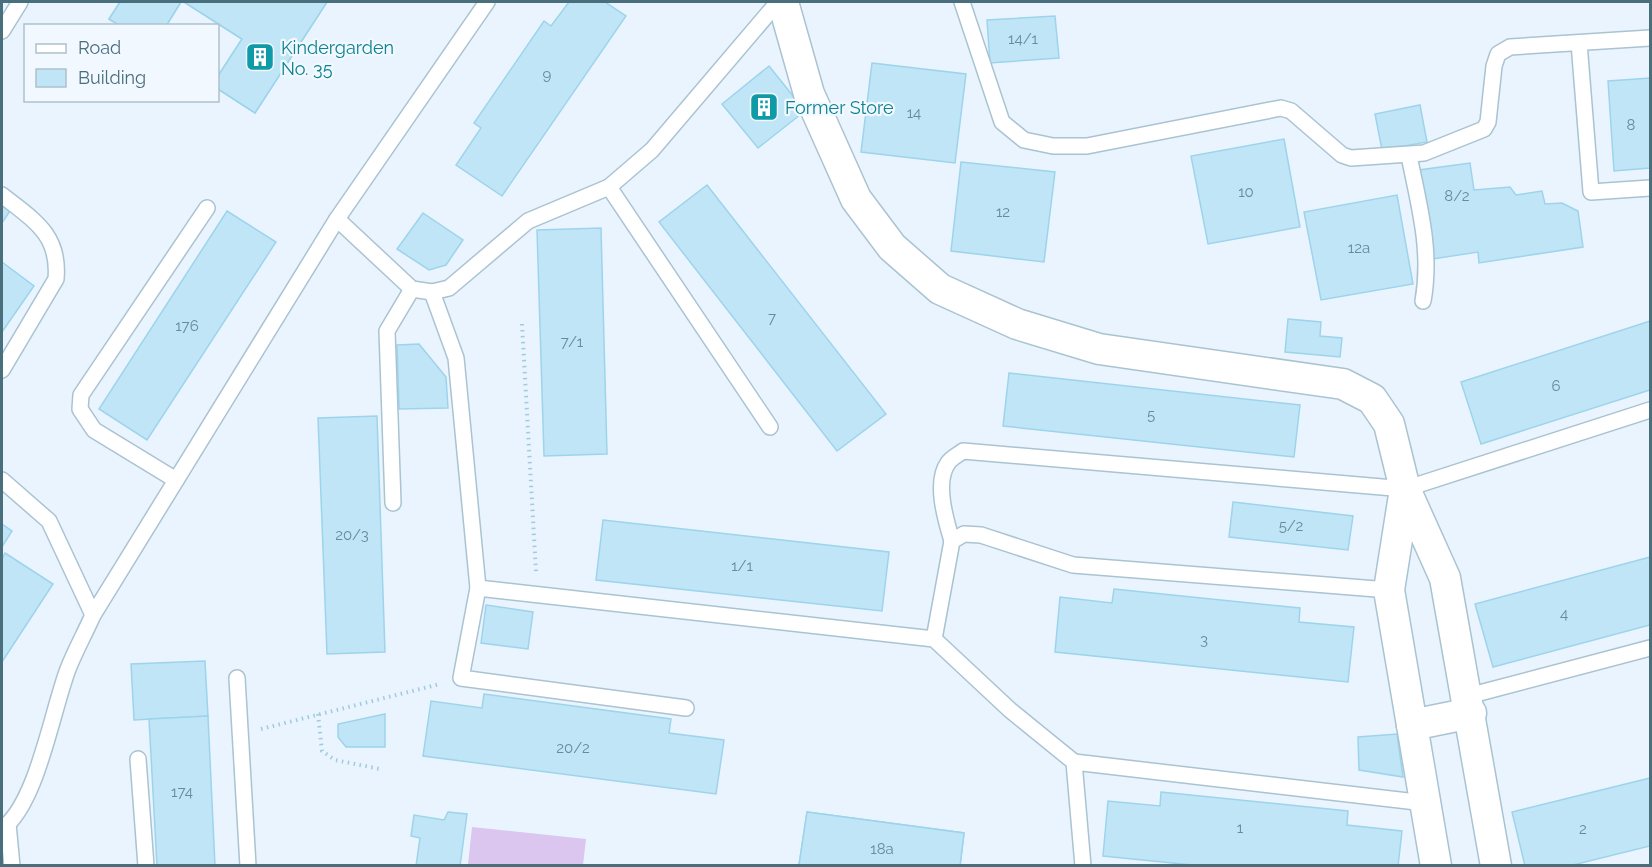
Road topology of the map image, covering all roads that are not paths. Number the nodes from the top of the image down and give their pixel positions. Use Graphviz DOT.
graph roads {
  1 [pos="20,2"];
  2 [pos="487,2"];
  3 [pos="780,2"];
  4 [pos="962,2"];
  5 [pos="2,31"];
  6 [pos="1650,38"];
  7 [pos="1579,43"];
  8 [pos="1409,156"];
  9 [pos="609,187"];
  10 [pos="1650,188"];
  11 [pos="2,195"];
  12 [pos="207,208"];
  13 [pos="337,219"];
  14 [pos="412,289"];
  15 [pos="432,292"];
  16 [pos="1423,301"];
  17 [pos="2,370"];
  18 [pos="1650,410"];
  19 [pos="770,427"];
  20 [pos="2,480"];
  21 [pos="176,480"];
  22 [pos="1405,489"];
  23 [pos="393,503"];
  24 [pos="952,541"];
  25 [pos="478,588"];
  26 [pos="1389,590"];
  27 [pos="93,615"];
  28 [pos="934,639"];
  29 [pos="1650,648"];
  30 [pos="237,678"];
  31 [pos="1469,705"];
  32 [pos="686,708"];
  33 [pos="1412,725"];
  34 [pos="138,759"];
  35 [pos="1074,762"];
  36 [pos="1425,803"];
  37 [pos="5,826"];
  38 [pos="12,866"];
  39 [pos="146,866"];
  40 [pos="248,866"];
  41 [pos="1083,866"];
  42 [pos="1436,866"];
  43 [pos="1496,866"];
  1 -- 5 [label="lane"];
  2 -- 13 [label="lane"];
  3 -- 9 [label="lane"];
  3 -- 22 [label="street"];
  4 -- 8 [label="lane"];
  6 -- 7 [label="lane"];
  7 -- 8 [label="lane"];
  7 -- 10 [label="lane"];
  8 -- 16 [label="lane"];
  9 -- 15 [label="lane"];
  9 -- 19 [label="lane"];
  11 -- 17 [label="lane"];
  12 -- 21 [label="lane"];
  13 -- 14 [label="lane"];
  13 -- 21 [label="lane"];
  14 -- 15 [label="lane"];
  14 -- 23 [label="lane"];
  15 -- 25 [label="lane"];
  18 -- 22 [label="lane"];
  20 -- 27 [label="lane"];
  21 -- 27 [label="lane"];
  22 -- 24 [label="lane"];
  22 -- 26 [label="street"];
  22 -- 31 [label="street"];
  24 -- 26 [label="lane"];
  24 -- 28 [label="lane"];
  25 -- 28 [label="lane"];
  25 -- 32 [label="lane"];
  26 -- 33 [label="street"];
  27 -- 37 [label="lane"];
  28 -- 35 [label="lane"];
  29 -- 31 [label="lane"];
  30 -- 40 [label="lane"];
  31 -- 33 [label="street"];
  31 -- 43 [label="street"];
  33 -- 36 [label="street"];
  34 -- 39 [label="lane"];
  35 -- 36 [label="lane"];
  35 -- 41 [label="lane"];
  36 -- 42 [label="street"];
  37 -- 38 [label="lane"];
}
